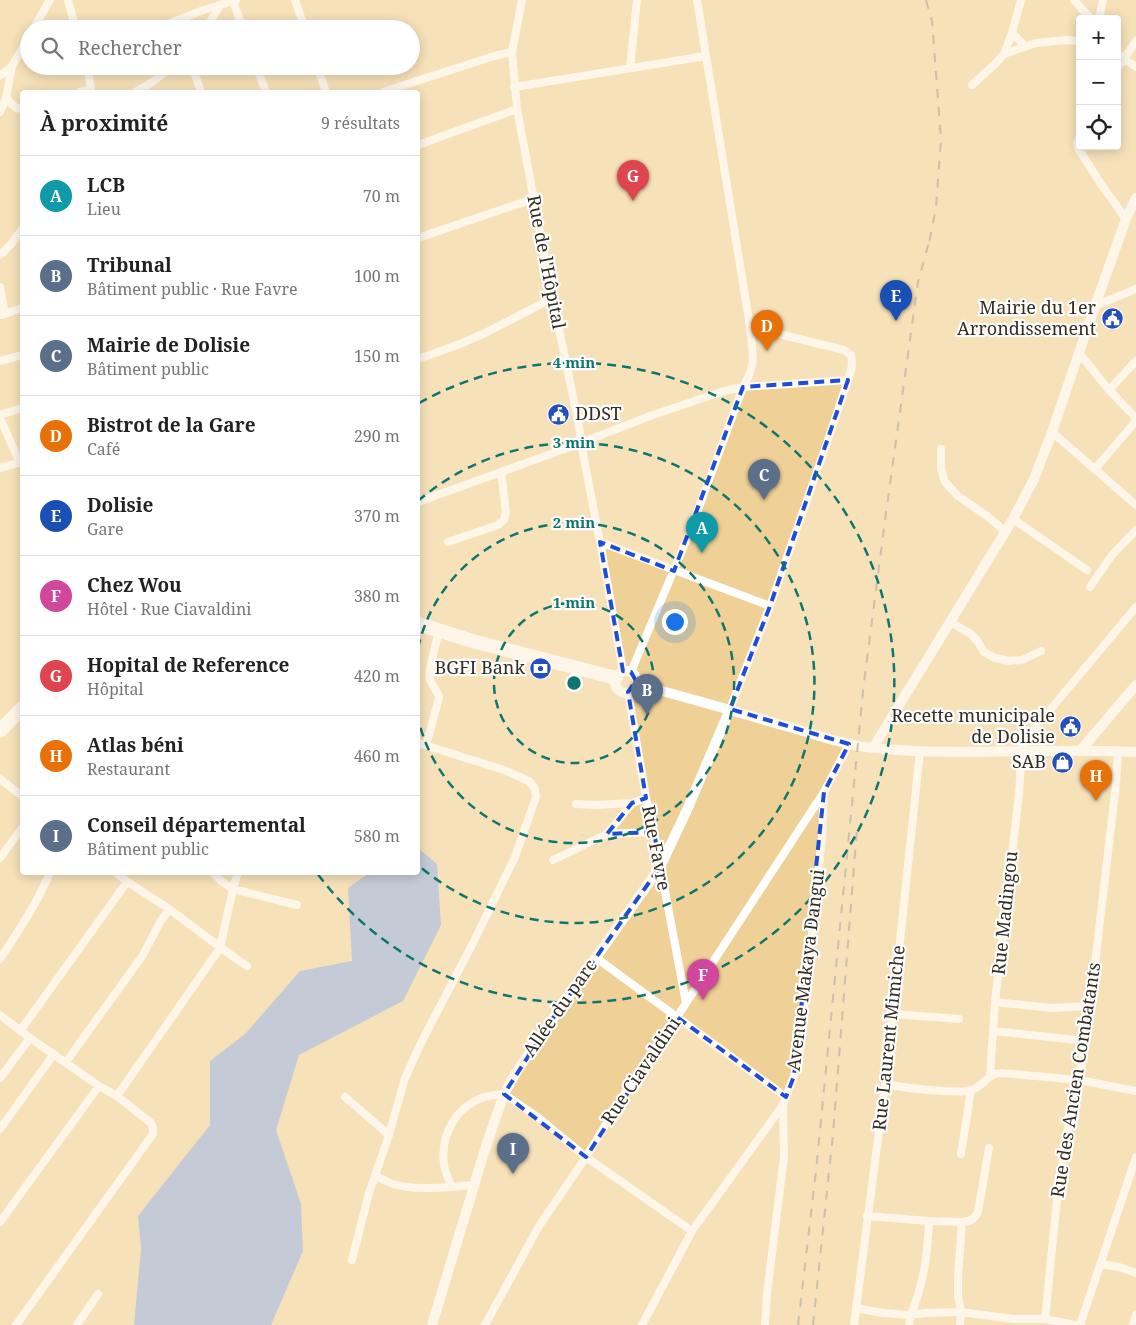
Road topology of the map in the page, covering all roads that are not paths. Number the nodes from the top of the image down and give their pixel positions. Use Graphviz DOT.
graph roads {
  1 [pos="50,0"];
  2 [pos="68,0"];
  3 [pos="234,0"];
  4 [pos="295,0"];
  5 [pos="522,0"];
  6 [pos="637,0"];
  7 [pos="697,0"];
  8 [pos="1021,0"];
  9 [pos="1074,0"];
  10 [pos="1103,0"];
  11 [pos="220,5"];
  12 [pos="1087,15"];
  13 [pos="1100,15"];
  14 [pos="39,20"];
  15 [pos="74,20"];
  16 [pos="178,20"];
  17 [pos="211,20"];
  18 [pos="240,20"];
  19 [pos="302,20"];
  20 [pos="1012,33"];
  21 [pos="1076,41"];
  22 [pos="1136,41"];
  23 [pos="1025,46"];
  24 [pos="20,52"];
  25 [pos="512,52"];
  26 [pos="1004,54"];
  27 [pos="1121,55"];
  28 [pos="706,56"];
  29 [pos="1124,58"];
  30 [pos="1121,63"];
  31 [pos="12,66"];
  32 [pos="1136,67"];
  33 [pos="630,68"];
  34 [pos="89,75"];
  35 [pos="161,75"];
  36 [pos="195,75"];
  37 [pos="259,75"];
  38 [pos="320,75"];
  39 [pos="0,76"];
  40 [pos="972,85"];
  41 [pos="514,87"];
  42 [pos="88,90"];
  43 [pos="139,90"];
  44 [pos="200,90"];
  45 [pos="265,90"];
  46 [pos="325,90"];
  47 [pos="389,90"];
  48 [pos="6,98"];
  49 [pos="20,109"];
  50 [pos="517,109"];
  51 [pos="0,112"];
  52 [pos="420,145"];
  53 [pos="1079,150"];
  54 [pos="1136,198"];
  55 [pos="533,199"];
  56 [pos="1126,220"];
  57 [pos="20,232"];
  58 [pos="420,237"];
  59 [pos="0,255"];
  60 [pos="0,287"];
  61 [pos="1136,289"];
  62 [pos="553,298"];
  63 [pos="1095,306"];
  64 [pos="20,309"];
  65 [pos="2,314"];
  66 [pos="751,333"];
  67 [pos="1079,353"];
  68 [pos="20,356"];
  69 [pos="420,358"];
  70 [pos="0,361"];
  71 [pos="1136,361"];
  72 [pos="848,380"];
  73 [pos="743,387"];
  74 [pos="1109,390"];
  75 [pos="20,409"];
  76 [pos="0,417"];
  77 [pos="1136,419"];
  78 [pos="1052,432"];
  79 [pos="581,443"];
  80 [pos="941,449"];
  81 [pos="20,461"];
  82 [pos="20,463"];
  83 [pos="0,468"];
  84 [pos="1095,469"];
  85 [pos="501,472"];
  86 [pos="420,501"];
  87 [pos="1136,505"];
  88 [pos="1013,519"];
  89 [pos="1136,530"];
  90 [pos="1006,531"];
  91 [pos="448,542"];
  92 [pos="600,542"];
  93 [pos="1087,570"];
  94 [pos="674,571"];
  95 [pos="1090,587"];
  96 [pos="770,606"];
  97 [pos="1136,607"];
  98 [pos="950,622"];
  99 [pos="420,625"];
  100 [pos="439,631"];
  101 [pos="1041,651"];
  102 [pos="623,674"];
  103 [pos="636,684"];
  104 [pos="1136,685"];
  105 [pos="628,692"];
  106 [pos="730,709"];
  107 [pos="20,710"];
  108 [pos="0,731"];
  109 [pos="420,744"];
  110 [pos="850,744"];
  111 [pos="426,745"];
  112 [pos="873,748"];
  113 [pos="1020,750"];
  114 [pos="920,751"];
  115 [pos="1118,751"];
  116 [pos="1080,752"];
  117 [pos="1136,752"];
  118 [pos="0,779"];
  119 [pos="824,792"];
  120 [pos="20,794"];
  121 [pos="646,798"];
  122 [pos="632,803"];
  123 [pos="576,804"];
  124 [pos="20,831"];
  125 [pos="654,832"];
  126 [pos="606,834"];
  127 [pos="0,858"];
  128 [pos="553,860"];
  129 [pos="660,867"];
  130 [pos="49,875"];
  131 [pos="119,875"];
  132 [pos="215,875"];
  133 [pos="237,875"];
  134 [pos="127,882"];
  135 [pos="233,889"];
  136 [pos="297,905"];
  137 [pos="170,910"];
  138 [pos="220,948"];
  139 [pos="595,957"];
  140 [pos="0,958"];
  141 [pos="247,966"];
  142 [pos="995,1002"];
  143 [pos="686,1003"];
  144 [pos="1089,1006"];
  145 [pos="892,1014"];
  146 [pos="0,1015"];
  147 [pos="677,1017"];
  148 [pos="960,1019"];
  149 [pos="20,1031"];
  150 [pos="993,1031"];
  151 [pos="30,1038"];
  152 [pos="1086,1041"];
  153 [pos="54,1054"];
  154 [pos="66,1062"];
  155 [pos="990,1076"];
  156 [pos="0,1078"];
  157 [pos="1079,1080"];
  158 [pos="885,1084"];
  159 [pos="99,1086"];
  160 [pos="972,1090"];
  161 [pos="1136,1091"];
  162 [pos="504,1094"];
  163 [pos="117,1096"];
  164 [pos="345,1097"];
  165 [pos="785,1101"];
  166 [pos="0,1129"];
  167 [pos="389,1135"];
  168 [pos="989,1148"];
  169 [pos="961,1154"];
  170 [pos="1136,1156"];
  171 [pos="586,1157"];
  172 [pos="375,1176"];
  173 [pos="474,1185"];
  174 [pos="452,1187"];
  175 [pos="867,1216"];
  176 [pos="0,1222"];
  177 [pos="929,1222"];
  178 [pos="962,1222"];
  179 [pos="692,1231"];
  180 [pos="352,1260"];
  181 [pos="1101,1264"];
  182 [pos="1136,1272"];
  183 [pos="98,1294"];
  184 [pos="856,1308"];
  185 [pos="961,1312"];
  186 [pos="910,1315"];
  187 [pos="1136,1315"];
  188 [pos="1044,1319"];
  189 [pos="1012,1322"];
  190 [pos="16,1325"];
  191 [pos="77,1325"];
  192 [pos="432,1325"];
  193 [pos="485,1325"];
  194 [pos="642,1325"];
  195 [pos="765,1325"];
  196 [pos="854,1325"];
  197 [pos="909,1325"];
  198 [pos="960,1325"];
  199 [pos="1074,1325"];
  200 [pos="1080,1325"];
  201 [pos="1133,1325"];
  1 -- 14 [label="street"];
  2 -- 15 [label="street"];
  3 -- 11 [label="street"];
  3 -- 18 [label="street"];
  4 -- 19 [label="street"];
  5 -- 25 [label="street, Rue de l'Hôpital"];
  6 -- 33 [label="street"];
  7 -- 28 [label="street"];
  8 -- 20 [label="street"];
  9 -- 12 [label="street"];
  10 -- 13 [label="street"];
  11 -- 16 [label="street"];
  11 -- 17 [label="street"];
  20 -- 23 [label="street"];
  20 -- 26 [label="street"];
  21 -- 23 [label="street"];
  22 -- 29 [label="street"];
  23 -- 26 [label="street"];
  24 -- 31 [label="street"];
  25 -- 41 [label="street, Rue de l'Hôpital"];
  25 -- 47 [label="street"];
  26 -- 40 [label="street"];
  27 -- 29 [label="street"];
  28 -- 33 [label="street"];
  28 -- 66 [label="street"];
  29 -- 30 [label="street"];
  29 -- 32 [label="street"];
  31 -- 39 [label="street"];
  31 -- 48 [label="street"];
  33 -- 41 [label="street"];
  34 -- 42 [label="street"];
  35 -- 43 [label="street"];
  36 -- 44 [label="street"];
  37 -- 45 [label="street"];
  38 -- 46 [label="street"];
  41 -- 50 [label="street, Rue de l'Hôpital"];
  48 -- 49 [label="street"];
  48 -- 51 [label="street"];
  50 -- 52 [label="street"];
  50 -- 55 [label="street, Rue de l'Hôpital"];
  53 -- 56 [label="street"];
  54 -- 56 [label="street"];
  55 -- 58 [label="street"];
  55 -- 62 [label="street, Rue de l'Hôpital"];
  56 -- 63 [label="street"];
  57 -- 59 [label="street"];
  60 -- 65 [label="street"];
  61 -- 63 [label="street"];
  62 -- 69 [label="street"];
  62 -- 79 [label="street, Rue de l'Hôpital"];
  63 -- 67 [label="street"];
  64 -- 65 [label="street"];
  66 -- 72 [label="street"];
  66 -- 73 [label="street"];
  67 -- 74 [label="street"];
  67 -- 78 [label="street"];
  68 -- 70 [label="street"];
  71 -- 74 [label="street"];
  72 -- 73 [label="street"];
  72 -- 96 [label="street"];
  73 -- 79 [label="street"];
  73 -- 94 [label="street"];
  74 -- 77 [label="street"];
  75 -- 76 [label="street"];
  76 -- 81 [label="street"];
  77 -- 84 [label="street"];
  78 -- 84 [label="street"];
  78 -- 88 [label="street"];
  79 -- 85 [label="street"];
  79 -- 92 [label="street, Rue de l'Hôpital"];
  80 -- 90 [label="street"];
  82 -- 83 [label="street"];
  84 -- 87 [label="street"];
  85 -- 86 [label="street"];
  85 -- 91 [label="street"];
  88 -- 90 [label="street"];
  88 -- 93 [label="street"];
  89 -- 95 [label="street"];
  90 -- 98 [label="street"];
  92 -- 94 [label="street"];
  92 -- 102 [label="street, Rue de l'Hôpital"];
  94 -- 96 [label="street"];
  94 -- 102 [label="street"];
  96 -- 106 [label="street"];
  97 -- 113 [label="street"];
  98 -- 101 [label="street"];
  98 -- 112 [label="street"];
  99 -- 100 [label="highway"];
  100 -- 102 [label="highway"];
  100 -- 111 [label="street"];
  102 -- 103 [label="street"];
  102 -- 105 [label="street"];
  103 -- 105 [label="street"];
  103 -- 106 [label="street"];
  104 -- 116 [label="street"];
  105 -- 121 [label="street, Rue Favre"];
  106 -- 110 [label="street"];
  106 -- 129 [label="street, Allée du parc"];
  107 -- 108 [label="highway"];
  109 -- 111 [label="street"];
  110 -- 112 [label="street"];
  110 -- 119 [label="street, Rue Ciavaldini"];
  111 -- 167 [label="street"];
  112 -- 114 [label="street"];
  113 -- 114 [label="street"];
  113 -- 116 [label="street"];
  113 -- 142 [label="street, Rue Madingou"];
  114 -- 145 [label="street, Rue Laurent Mimiche"];
  115 -- 116 [label="street"];
  115 -- 117 [label="street"];
  115 -- 144 [label="street, Rue des Ancien Combatants"];
  118 -- 120 [label="street"];
  119 -- 143 [label="street, Rue Ciavaldini"];
  119 -- 165 [label="street, Avenue Makaya Dangui"];
  121 -- 122 [label="street"];
  121 -- 125 [label="street, Rue Favre"];
  122 -- 123 [label="street"];
  122 -- 126 [label="street"];
  124 -- 127 [label="street"];
  125 -- 126 [label="street"];
  125 -- 129 [label="street, Rue Favre"];
  126 -- 128 [label="street"];
  129 -- 139 [label="street, Allée du parc"];
  129 -- 143 [label="street, Rue Favre"];
  130 -- 140 [label="street"];
  131 -- 134 [label="street"];
  132 -- 135 [label="street"];
  133 -- 135 [label="street"];
  134 -- 137 [label="street"];
  134 -- 149 [label="street"];
  135 -- 136 [label="street"];
  135 -- 138 [label="street"];
  137 -- 138 [label="street"];
  137 -- 154 [label="street"];
  138 -- 141 [label="street"];
  138 -- 163 [label="street"];
  139 -- 147 [label="street"];
  139 -- 162 [label="street, Allée du parc"];
  142 -- 144 [label="street"];
  142 -- 150 [label="street, Rue Madingou"];
  143 -- 147 [label="street, Rue Ciavaldini"];
  144 -- 152 [label="street, Rue des Ancien Combatants"];
  145 -- 148 [label="street"];
  145 -- 158 [label="street, Rue Laurent Mimiche"];
  146 -- 149 [label="street"];
  147 -- 165 [label="street"];
  147 -- 171 [label="street, Rue Ciavaldini"];
  149 -- 151 [label="street"];
  150 -- 152 [label="street"];
  150 -- 155 [label="street, Rue Madingou"];
  151 -- 153 [label="street"];
  151 -- 156 [label="street"];
  152 -- 157 [label="street, Rue des Ancien Combatants"];
  153 -- 154 [label="street"];
  153 -- 166 [label="street"];
  154 -- 159 [label="street"];
  155 -- 157 [label="street"];
  155 -- 160 [label="street"];
  157 -- 161 [label="street"];
  157 -- 188 [label="street, Rue des Ancien Combatants"];
  158 -- 160 [label="street"];
  158 -- 175 [label="street, Rue Laurent Mimiche"];
  159 -- 163 [label="street"];
  159 -- 176 [label="street"];
  160 -- 169 [label="street"];
  162 -- 171 [label="street"];
  162 -- 173 [label="street, Allée du parc"];
  162 -- 174 [label="street"];
  163 -- 190 [label="street"];
  164 -- 167 [label="street"];
  165 -- 179 [label="street"];
  165 -- 195 [label="street, Avenue Makaya Dangui"];
  167 -- 172 [label="street"];
  168 -- 178 [label="street"];
  170 -- 181 [label="street"];
  171 -- 179 [label="street"];
  171 -- 193 [label="street, Rue Ciavaldini"];
  172 -- 174 [label="street"];
  172 -- 180 [label="street"];
  173 -- 174 [label="street"];
  173 -- 192 [label="street, Allée du parc"];
  175 -- 177 [label="street"];
  175 -- 184 [label="street, Rue Laurent Mimiche"];
  177 -- 178 [label="street"];
  177 -- 186 [label="street"];
  178 -- 185 [label="street"];
  179 -- 194 [label="street"];
  181 -- 182 [label="street"];
  181 -- 200 [label="street"];
  183 -- 191 [label="street"];
  184 -- 186 [label="street"];
  184 -- 196 [label="street, Rue Laurent Mimiche"];
  185 -- 186 [label="street"];
  185 -- 189 [label="street"];
  185 -- 198 [label="street"];
  186 -- 197 [label="street"];
  187 -- 201 [label="street"];
  188 -- 189 [label="street"];
  188 -- 199 [label="street"];
}
